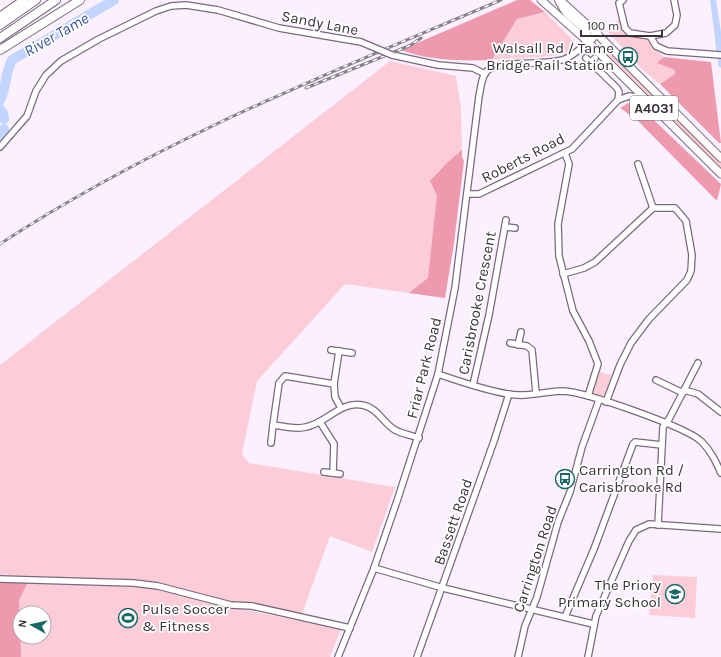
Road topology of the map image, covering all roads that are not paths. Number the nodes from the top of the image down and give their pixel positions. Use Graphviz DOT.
graph roads {
  1 [pos="24,0"];
  2 [pos="36,0"];
  3 [pos="56,0"];
  4 [pos="62,0"];
  5 [pos="80,0"];
  6 [pos="541,0"];
  7 [pos="559,0"];
  8 [pos="623,0"];
  9 [pos="674,0"];
  10 [pos="40,11"];
  11 [pos="0,17"];
  12 [pos="0,25"];
  13 [pos="597,33"];
  14 [pos="650,36"];
  15 [pos="0,38"];
  16 [pos="588,42"];
  17 [pos="0,50"];
  18 [pos="721,55"];
  19 [pos="590,60"];
  20 [pos="485,74"];
  21 [pos="644,98"];
  22 [pos="618,100"];
  23 [pos="0,147"];
  24 [pos="565,153"];
  25 [pos="721,158"];
  26 [pos="638,164"];
  27 [pos="721,174"];
  28 [pos="467,194"];
  29 [pos="653,208"];
  30 [pos="506,220"];
  31 [pos="505,227"];
  32 [pos="515,228"];
  33 [pos="563,274"];
  34 [pos="521,332"];
  35 [pos="510,343"];
  36 [pos="518,345"];
  37 [pos="331,350"];
  38 [pos="339,351"];
  39 [pos="352,353"];
  40 [pos="698,363"];
  41 [pos="438,374"];
  42 [pos="656,380"];
  43 [pos="334,384"];
  44 [pos="473,385"];
  45 [pos="684,391"];
  46 [pos="536,393"];
  47 [pos="509,394"];
  48 [pos="588,396"];
  49 [pos="598,400"];
  50 [pos="606,402"];
  51 [pos="341,408"];
  52 [pos="721,412"];
  53 [pos="320,422"];
  54 [pos="666,423"];
  55 [pos="273,425"];
  56 [pos="419,438"];
  57 [pos="271,443"];
  58 [pos="662,445"];
  59 [pos="324,472"];
  60 [pos="332,473"];
  61 [pos="721,473"];
  62 [pos="340,474"];
  63 [pos="658,525"];
  64 [pos="721,529"];
  65 [pos="374,568"];
  66 [pos="0,579"];
  67 [pos="443,588"];
  68 [pos="532,609"];
  69 [pos="565,617"];
  70 [pos="593,624"];
  71 [pos="350,628"];
  72 [pos="338,657"];
  73 [pos="417,657"];
  74 [pos="518,657"];
  75 [pos="588,657"];
  1 -- 11 [label="highway"];
  2 -- 12 [label="highway"];
  3 -- 10 [label="highway"];
  4 -- 10 [label="highway"];
  5 -- 17 [label="highway"];
  6 -- 16 [label="main road, A4031"];
  7 -- 13 [label="main road, A4031"];
  7 -- 16 [label="highway"];
  8 -- 14 [label="street"];
  9 -- 14 [label="street"];
  10 -- 15 [label="highway"];
  13 -- 16 [label="highway"];
  13 -- 25 [label="main road, A4031"];
  14 -- 18 [label="street"];
  16 -- 20 [label="street"];
  16 -- 21 [label="main road, A4031"];
  19 -- 22 [label="street"];
  20 -- 23 [label="street, Sandy Lane, bridge"];
  20 -- 28 [label="street, Friar Park Road"];
  21 -- 22 [label="street"];
  21 -- 27 [label="main road, A4031"];
  22 -- 24 [label="street, Roberts Road"];
  24 -- 28 [label="street, Roberts Road"];
  24 -- 33 [label="street"];
  26 -- 29 [label="street"];
  28 -- 41 [label="street, Friar Park Road"];
  29 -- 33 [label="street"];
  29 -- 50 [label="street"];
  30 -- 31 [label="street, Carisbrooke Crescent"];
  31 -- 32 [label="street, Carisbrooke Crescent"];
  31 -- 44 [label="street, Carisbrooke Crescent"];
  33 -- 48 [label="street"];
  34 -- 36 [label="street"];
  35 -- 36 [label="street"];
  36 -- 46 [label="street"];
  37 -- 38 [label="street"];
  38 -- 39 [label="street"];
  38 -- 43 [label="street"];
  40 -- 45 [label="street"];
  41 -- 44 [label="street"];
  41 -- 56 [label="street, Friar Park Road"];
  42 -- 45 [label="street"];
  43 -- 51 [label="street"];
  43 -- 55 [label="street"];
  44 -- 47 [label="street"];
  45 -- 52 [label="street"];
  45 -- 54 [label="street"];
  46 -- 47 [label="street"];
  46 -- 48 [label="street"];
  47 -- 67 [label="street, Bassett Road"];
  48 -- 49 [label="street"];
  49 -- 50 [label="street"];
  49 -- 68 [label="street, Carrington Road"];
  50 -- 54 [label="street"];
  51 -- 53 [label="street"];
  51 -- 56 [label="street"];
  53 -- 55 [label="street"];
  53 -- 60 [label="street"];
  54 -- 58 [label="street"];
  54 -- 61 [label="street"];
  55 -- 57 [label="street"];
  56 -- 65 [label="street, Friar Park Road"];
  58 -- 63 [label="street"];
  58 -- 69 [label="street"];
  59 -- 60 [label="street"];
  60 -- 62 [label="street"];
  63 -- 64 [label="street"];
  63 -- 70 [label="street"];
  65 -- 67 [label="street"];
  65 -- 71 [label="street, Friar Park Road"];
  66 -- 71 [label="street"];
  67 -- 68 [label="street"];
  67 -- 73 [label="street, Bassett Road"];
  68 -- 69 [label="street"];
  68 -- 74 [label="street, Carrington Road"];
  69 -- 70 [label="street"];
  70 -- 75 [label="street"];
  71 -- 72 [label="street, Friar Park Road"];
}
